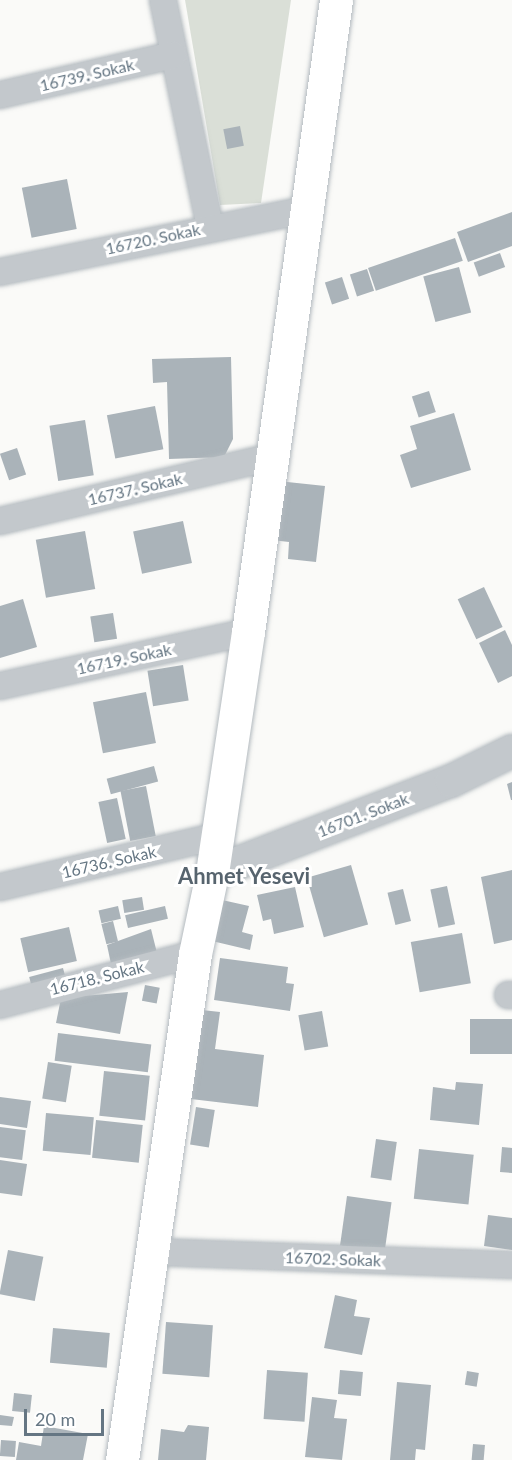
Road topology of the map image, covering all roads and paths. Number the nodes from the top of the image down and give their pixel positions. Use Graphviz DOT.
graph roads {
  1 [pos="163,0"];
  2 [pos="336,0"];
  3 [pos="173,55"];
  4 [pos="0,95"];
  5 [pos="306,210"];
  6 [pos="210,227"];
  7 [pos="0,272"];
  8 [pos="270,457"];
  9 [pos="0,521"];
  10 [pos="248,632"];
  11 [pos="0,686"];
  12 [pos="512,751"];
  13 [pos="218,836"];
  14 [pos="212,873"];
  15 [pos="0,887"];
  16 [pos="195,954"];
  17 [pos="0,1005"];
  18 [pos="154,1252"];
  19 [pos="512,1265"];
  20 [pos="122,1460"];
  1 -- 3 [label="street"];
  2 -- 5 [label="main road"];
  3 -- 4 [label="street, 16739. Sokak"];
  3 -- 6 [label="street"];
  5 -- 6 [label="street, 16720. Sokak"];
  5 -- 8 [label="main road"];
  6 -- 7 [label="street, 16720. Sokak"];
  8 -- 9 [label="street, 16737. Sokak"];
  8 -- 10 [label="main road"];
  10 -- 11 [label="street, 16719. Sokak"];
  10 -- 13 [label="main road"];
  12 -- 14 [label="street, 16701. Sokak"];
  13 -- 14 [label="main road"];
  13 -- 15 [label="street, 16736. Sokak"];
  14 -- 16 [label="main road"];
  16 -- 17 [label="street, 16718. Sokak"];
  16 -- 18 [label="main road"];
  18 -- 19 [label="street, 16702. Sokak"];
  18 -- 20 [label="main road"];
}
